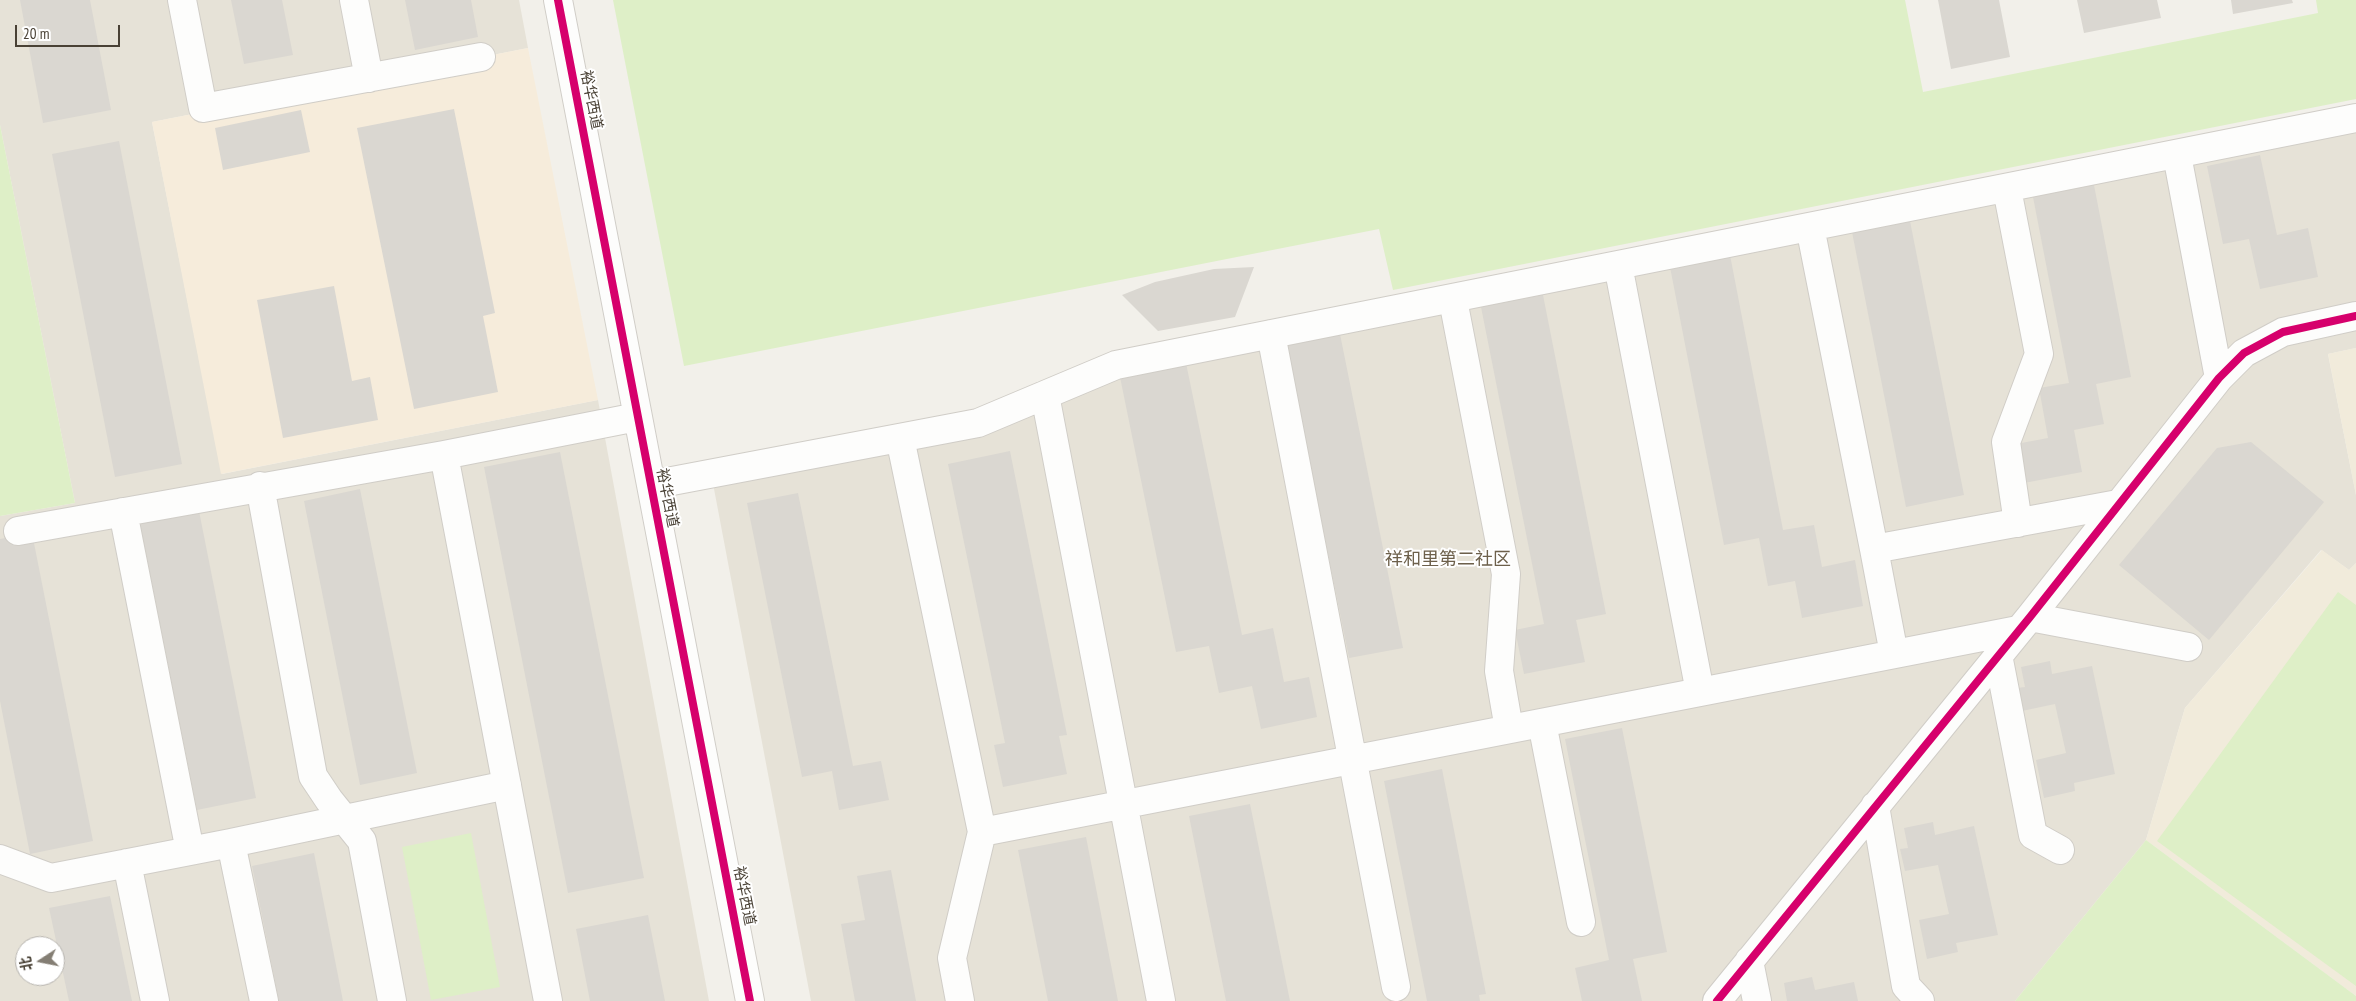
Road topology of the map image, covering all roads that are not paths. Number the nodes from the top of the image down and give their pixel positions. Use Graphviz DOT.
graph roads {
  1 [pos="182,0"];
  2 [pos="354,0"];
  3 [pos="558,0"];
  4 [pos="481,57"];
  5 [pos="369,78"];
  6 [pos="2356,118"];
  7 [pos="2177,155"];
  8 [pos="2007,189"];
  9 [pos="1810,227"];
  10 [pos="1618,265"];
  11 [pos="1453,300"];
  12 [pos="2356,316"];
  13 [pos="1271,334"];
  14 [pos="2219,378"];
  15 [pos="1045,395"];
  16 [pos="637,417"];
  17 [pos="900,438"];
  18 [pos="444,455"];
  19 [pos="651,485"];
  20 [pos="260,486"];
  21 [pos="2118,504"];
  22 [pos="123,512"];
  23 [pos="2018,523"];
  24 [pos="18,531"];
  25 [pos="1874,549"];
  26 [pos="2024,623"];
  27 [pos="2188,647"];
  28 [pos="1894,654"];
  29 [pos="1998,655"];
  30 [pos="1700,692"];
  31 [pos="1542,723"];
  32 [pos="1509,729"];
  33 [pos="1352,760"];
  34 [pos="507,785"];
  35 [pos="1123,805"];
  36 [pos="1875,806"];
  37 [pos="343,819"];
  38 [pos="982,832"];
  39 [pos="231,842"];
  40 [pos="2060,850"];
  41 [pos="190,851"];
  42 [pos="0,859"];
  43 [pos="127,863"];
  44 [pos="1581,922"];
  45 [pos="1749,961"];
  46 [pos="1396,987"];
  47 [pos="155,1001"];
  48 [pos="264,1001"];
  49 [pos="392,1001"];
  50 [pos="548,1001"];
  51 [pos="750,1001"];
  52 [pos="960,1001"];
  53 [pos="1161,1001"];
  54 [pos="1717,1001"];
  55 [pos="1757,1001"];
  56 [pos="1920,1001"];
  1 -- 5 [label="street"];
  2 -- 5 [label="street"];
  3 -- 16 [label="street, 裕华西道"];
  4 -- 5 [label="street"];
  6 -- 7 [label="street"];
  7 -- 8 [label="street"];
  7 -- 14 [label="street"];
  8 -- 9 [label="street"];
  8 -- 23 [label="street"];
  9 -- 10 [label="street"];
  9 -- 25 [label="street"];
  10 -- 11 [label="street"];
  10 -- 30 [label="street"];
  11 -- 13 [label="street"];
  11 -- 32 [label="street"];
  12 -- 14 [label="street"];
  13 -- 15 [label="street"];
  13 -- 33 [label="street"];
  14 -- 21 [label="street"];
  15 -- 17 [label="street"];
  15 -- 35 [label="street"];
  16 -- 18 [label="street"];
  16 -- 19 [label="street, 裕华西道"];
  17 -- 19 [label="street"];
  17 -- 38 [label="street"];
  18 -- 20 [label="street"];
  18 -- 34 [label="street"];
  19 -- 51 [label="street, 裕华西道"];
  20 -- 22 [label="street"];
  20 -- 37 [label="street"];
  21 -- 23 [label="street"];
  21 -- 26 [label="street"];
  22 -- 24 [label="street"];
  22 -- 41 [label="street"];
  23 -- 25 [label="street"];
  25 -- 28 [label="street"];
  26 -- 27 [label="street"];
  26 -- 28 [label="street"];
  26 -- 29 [label="street"];
  28 -- 30 [label="street"];
  29 -- 36 [label="street"];
  29 -- 40 [label="street"];
  30 -- 31 [label="street"];
  31 -- 32 [label="street"];
  31 -- 44 [label="street"];
  32 -- 33 [label="street"];
  33 -- 35 [label="street"];
  33 -- 46 [label="street"];
  34 -- 37 [label="street"];
  34 -- 50 [label="street"];
  35 -- 38 [label="street"];
  35 -- 53 [label="street"];
  36 -- 45 [label="street"];
  36 -- 56 [label="street"];
  37 -- 39 [label="street"];
  37 -- 49 [label="street"];
  38 -- 52 [label="street"];
  39 -- 41 [label="street"];
  39 -- 48 [label="street"];
  41 -- 43 [label="street"];
  42 -- 43 [label="street"];
  43 -- 47 [label="street"];
  45 -- 54 [label="street"];
  45 -- 55 [label="street"];
}
